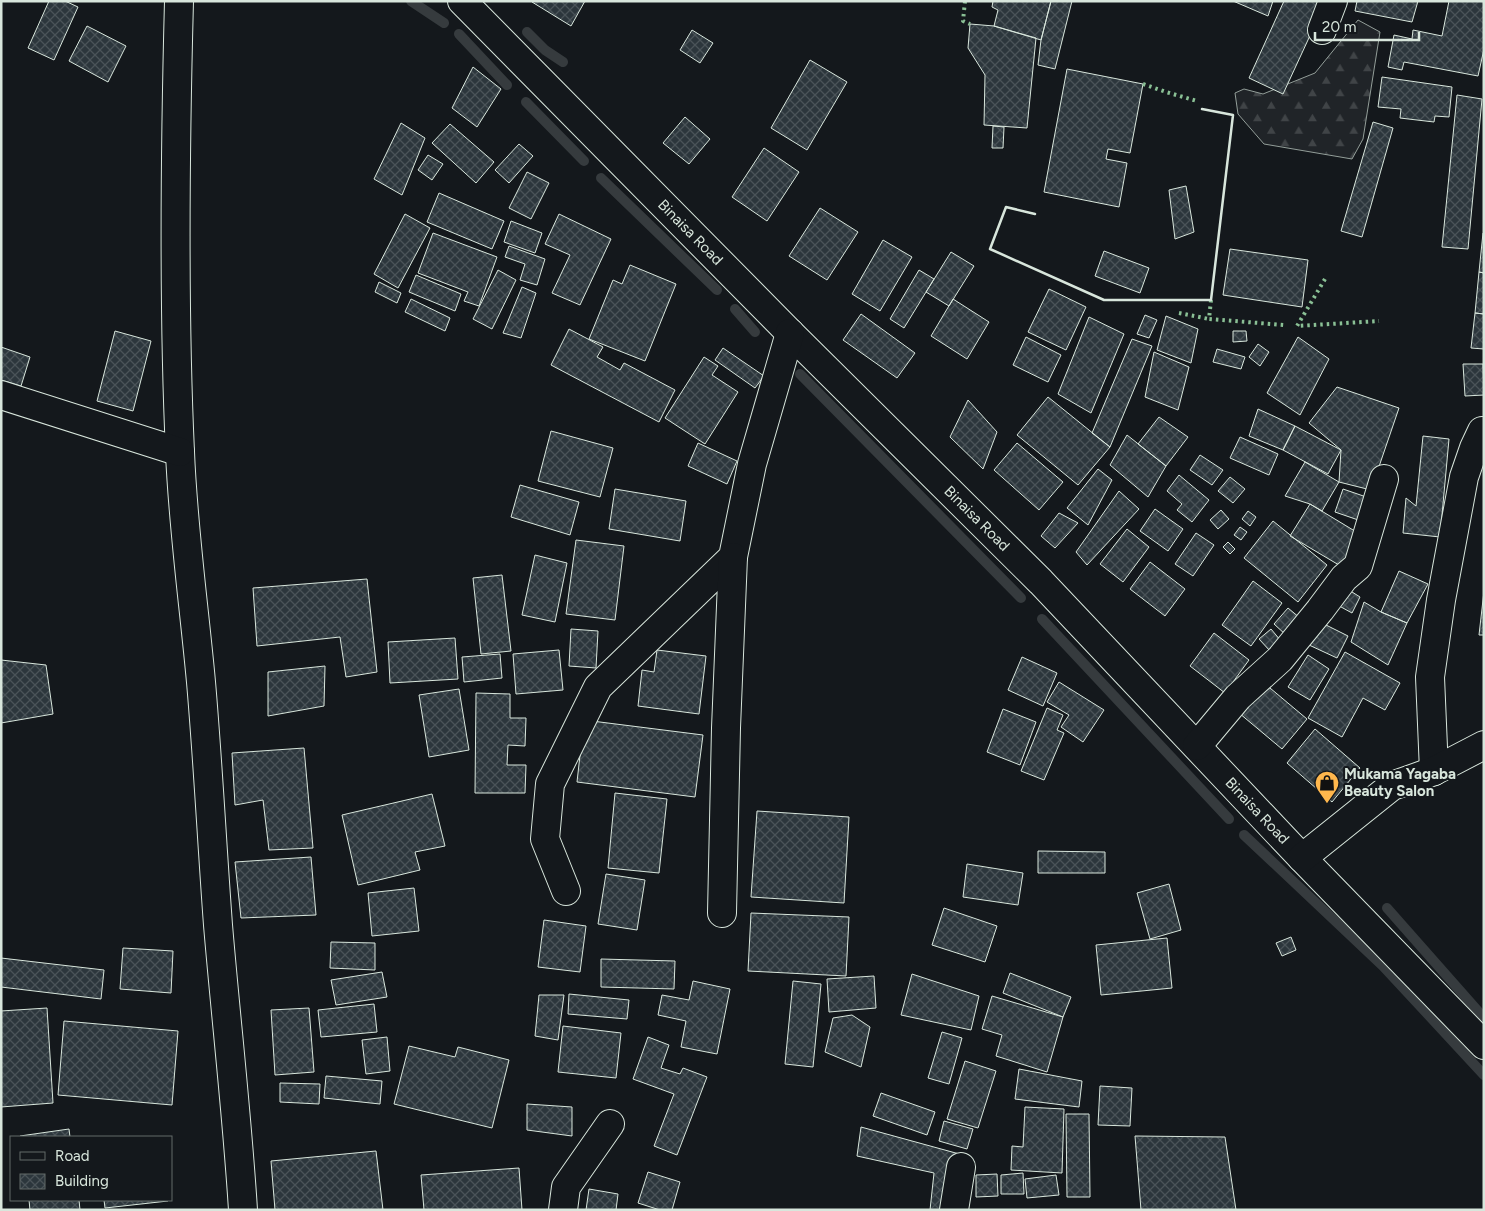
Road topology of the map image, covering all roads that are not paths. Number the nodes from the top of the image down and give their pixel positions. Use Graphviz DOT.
graph roads {
  1 [pos="179,1"];
  2 [pos="462,1"];
  3 [pos="1333,1"];
  4 [pos="1322,30"];
  5 [pos="790,332"];
  6 [pos="1,395"];
  7 [pos="1482,432"];
  8 [pos="180,452"];
  9 [pos="1384,479"];
  10 [pos="733,557"];
  11 [pos="1484,745"];
  12 [pos="1197,746"];
  13 [pos="1434,771"];
  14 [pos="1302,858"];
  15 [pos="566,892"];
  16 [pos="722,913"];
  17 [pos="1484,1045"];
  18 [pos="610,1124"];
  19 [pos="960,1167"];
  20 [pos="243,1210"];
  21 [pos="563,1210"];
  22 [pos="954,1210"];
  1 -- 8 [label="street"];
  2 -- 5 [label="street, Binaisa Road"];
  3 -- 4 [label="street"];
  5 -- 10 [label="street"];
  5 -- 12 [label="street, Binaisa Road"];
  6 -- 8 [label="street"];
  7 -- 13 [label="street"];
  8 -- 20 [label="street"];
  9 -- 12 [label="street"];
  10 -- 15 [label="street"];
  10 -- 16 [label="street"];
  11 -- 13 [label="street"];
  12 -- 14 [label="street, Binaisa Road"];
  13 -- 14 [label="street"];
  14 -- 17 [label="street, Binaisa Road"];
  18 -- 21 [label="street"];
  19 -- 22 [label="street"];
}
